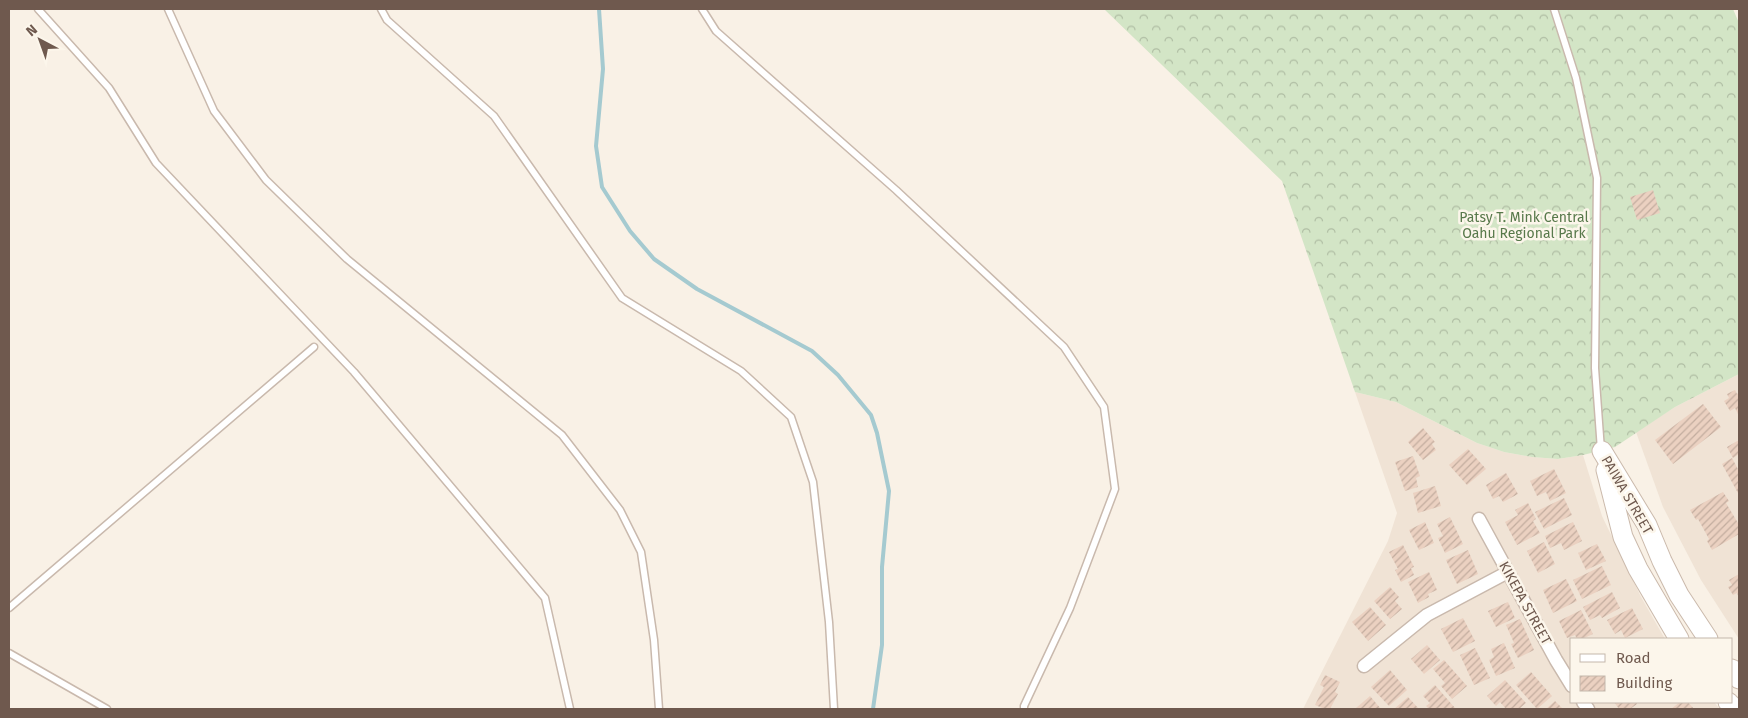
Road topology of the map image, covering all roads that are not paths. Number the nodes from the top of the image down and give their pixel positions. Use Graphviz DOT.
graph roads {
  1 [pos="38,9"];
  2 [pos="168,9"];
  3 [pos="381,9"];
  4 [pos="702,9"];
  5 [pos="1554,9"];
  6 [pos="314,347"];
  7 [pos="1602,451"];
  8 [pos="1479,519"];
  9 [pos="1508,572"];
  10 [pos="9,608"];
  11 [pos="1679,638"];
  12 [pos="1707,638"];
  13 [pos="9,653"];
  14 [pos="1364,666"];
  15 [pos="1570,682"];
  16 [pos="107,709"];
  17 [pos="570,709"];
  18 [pos="659,709"];
  19 [pos="834,709"];
  20 [pos="1024,709"];
  1 -- 17 [label="lane"];
  2 -- 18 [label="lane"];
  3 -- 19 [label="lane"];
  4 -- 20 [label="lane"];
  5 -- 7 [label="lane"];
  6 -- 10 [label="lane"];
  7 -- 11 [label="street, PAIWA STREET"];
  7 -- 12 [label="street, PAIWA STREET"];
  8 -- 9 [label="street, KIKEPA STREET"];
  9 -- 14 [label="street"];
  9 -- 15 [label="street, KIKEPA STREET"];
  13 -- 16 [label="lane"];
}
